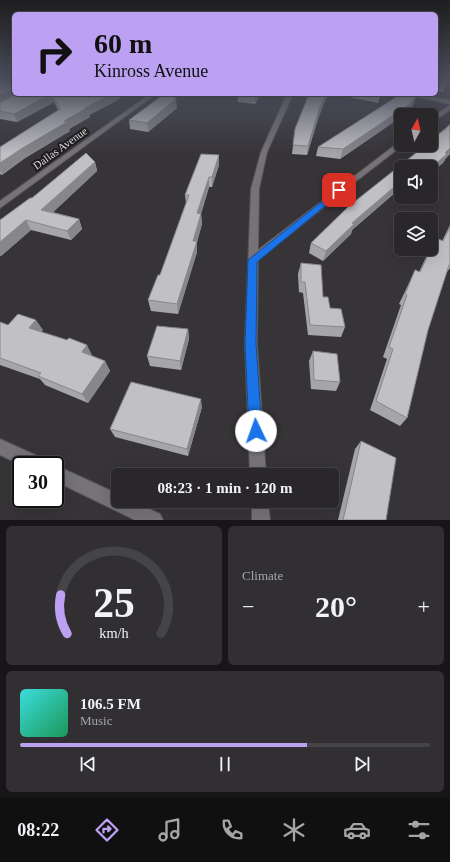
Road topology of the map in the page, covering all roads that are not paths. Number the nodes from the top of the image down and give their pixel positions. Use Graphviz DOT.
graph roads {
  1 [pos="136,106"];
  2 [pos="285,106"];
  3 [pos="450,107"];
  4 [pos="438,116"];
  5 [pos="394,148"];
  6 [pos="0,205"];
  7 [pos="252,260"];
  8 [pos="0,447"];
  9 [pos="19,456"];
  10 [pos="258,468"];
  11 [pos="64,477"];
  12 [pos="260,508"];
  13 [pos="154,520"];
  14 [pos="261,520"];
  1 -- 6 [label="street, Dallas Avenue"];
  2 -- 7 [label="street"];
  3 -- 4 [label="street"];
  5 -- 7 [label="street"];
  7 -- 10 [label="street"];
  8 -- 9 [label="street"];
  11 -- 13 [label="street"];
  12 -- 14 [label="street"];
}
